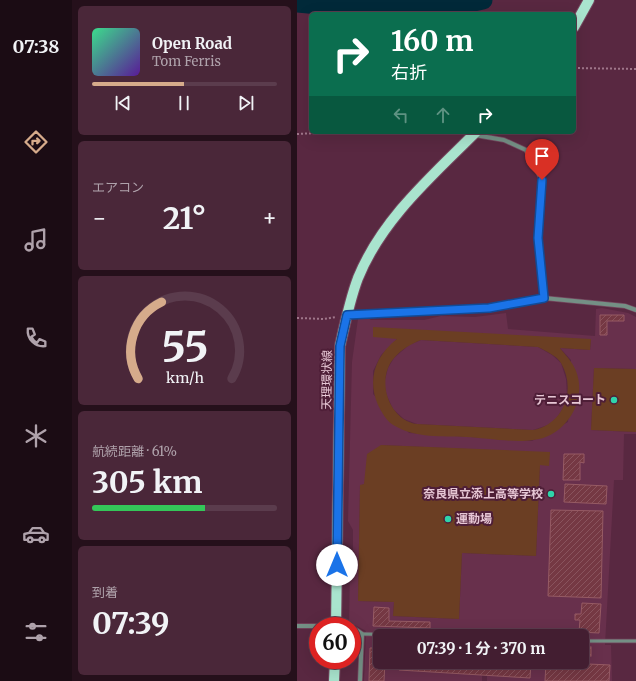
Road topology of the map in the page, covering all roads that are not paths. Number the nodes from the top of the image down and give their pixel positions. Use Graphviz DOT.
graph roads {
  1 [pos="589,0"];
  2 [pos="576,24"];
  3 [pos="475,134"];
  4 [pos="544,298"];
  5 [pos="636,310"];
  6 [pos="347,315"];
  7 [pos="337,617"];
  8 [pos="297,626"];
  9 [pos="309,626"];
  10 [pos="362,634"];
  11 [pos="373,634"];
  12 [pos="589,641"];
  13 [pos="636,641"];
  14 [pos="335,669"];
  15 [pos="334,681"];
  16 [pos="360,681"];
  1 -- 2 [label="main road"];
  3 -- 4 [label="street"];
  3 -- 6 [label="main road, 天理環状線"];
  4 -- 5 [label="street"];
  4 -- 6 [label="street"];
  6 -- 7 [label="main road, 天理環状線"];
  8 -- 9 [label="street"];
  10 -- 11 [label="lane"];
  10 -- 16 [label="street"];
  12 -- 13 [label="lane"];
  14 -- 15 [label="main road"];
}
